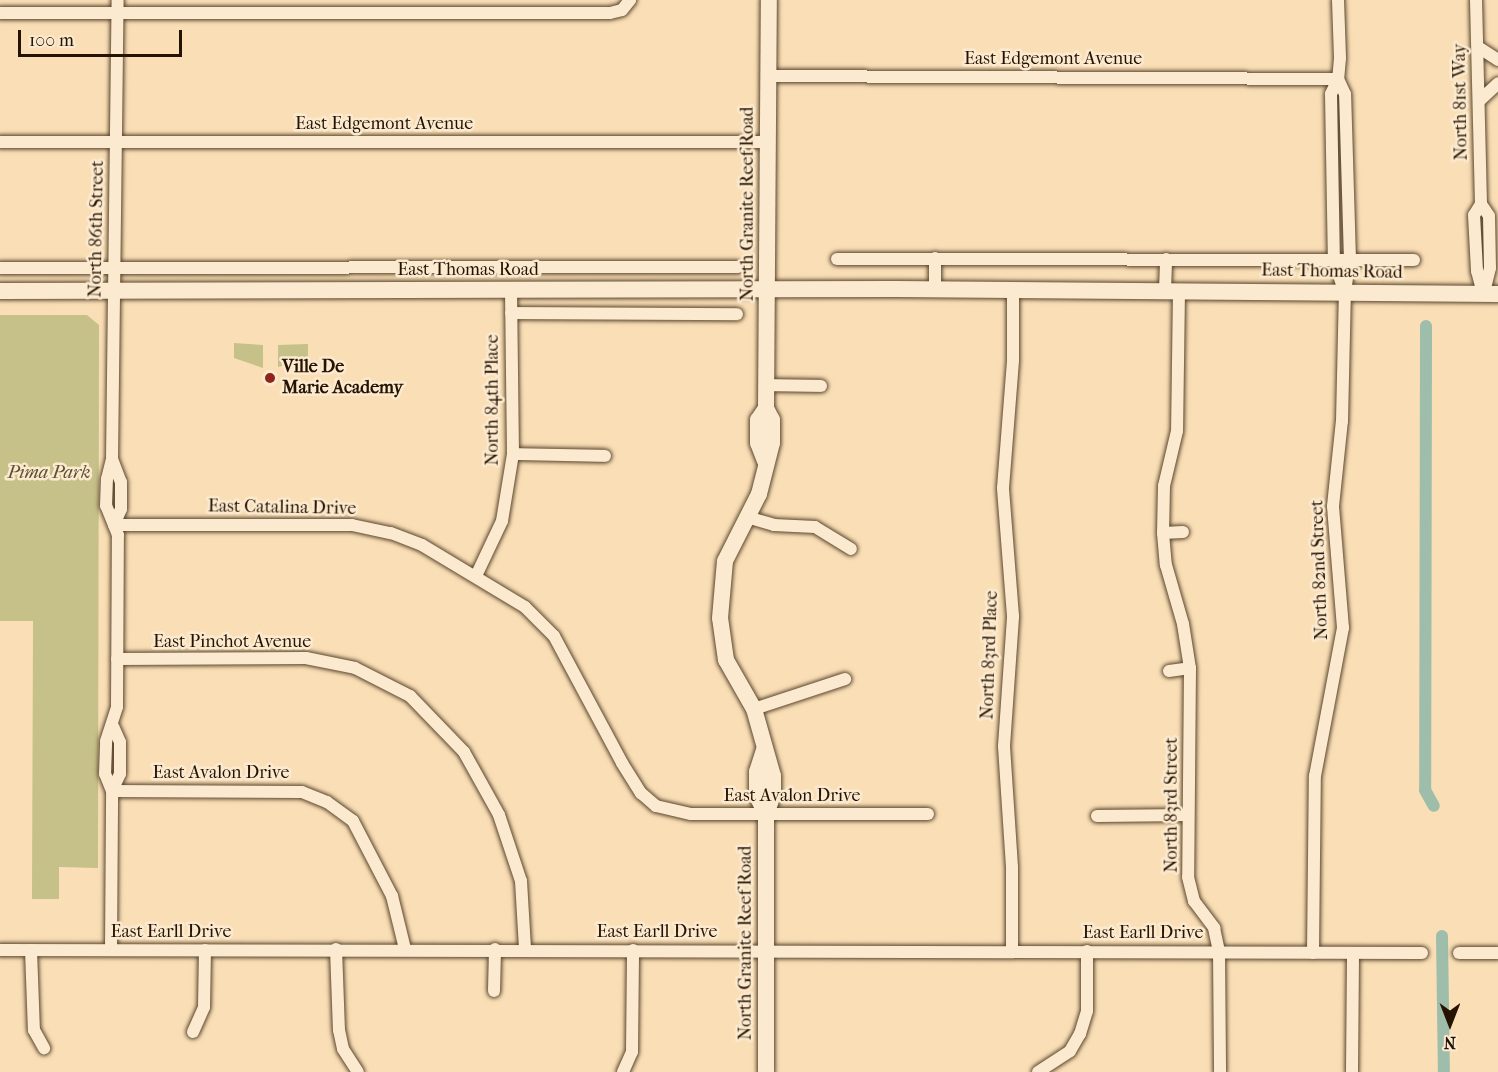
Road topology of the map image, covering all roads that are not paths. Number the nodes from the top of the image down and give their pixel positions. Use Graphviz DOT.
graph roads {
  1 [pos="769,0"];
  2 [pos="1338,0"];
  3 [pos="1476,0"];
  4 [pos="628,3"];
  5 [pos="118,6"];
  6 [pos="0,13"];
  7 [pos="1478,46"];
  8 [pos="1498,60"];
  9 [pos="769,76"];
  10 [pos="1338,79"];
  11 [pos="1498,83"];
  12 [pos="1479,101"];
  13 [pos="0,142"];
  14 [pos="117,142"];
  15 [pos="768,142"];
  16 [pos="935,258"];
  17 [pos="837,259"];
  18 [pos="1166,259"];
  19 [pos="1334,260"];
  20 [pos="1350,260"];
  21 [pos="1414,260"];
  22 [pos="738,267"];
  23 [pos="0,268"];
  24 [pos="115,268"];
  25 [pos="511,289"];
  26 [pos="767,289"];
  27 [pos="935,289"];
  28 [pos="1013,290"];
  29 [pos="0,291"];
  30 [pos="114,291"];
  31 [pos="1172,291"];
  32 [pos="1344,291"];
  33 [pos="1491,294"];
  34 [pos="511,313"];
  35 [pos="737,314"];
  36 [pos="766,385"];
  37 [pos="821,386"];
  38 [pos="513,454"];
  39 [pos="605,456"];
  40 [pos="750,518"];
  41 [pos="114,525"];
  42 [pos="1184,532"];
  43 [pos="1163,533"];
  44 [pos="851,549"];
  45 [pos="476,576"];
  46 [pos="117,659"];
  47 [pos="1190,668"];
  48 [pos="1168,671"];
  49 [pos="845,679"];
  50 [pos="754,709"];
  51 [pos="112,791"];
  52 [pos="656,806"];
  53 [pos="766,814"];
  54 [pos="928,814"];
  55 [pos="1188,815"];
  56 [pos="1097,816"];
  57 [pos="405,949"];
  58 [pos="495,949"];
  59 [pos="525,949"];
  60 [pos="0,950"];
  61 [pos="31,950"];
  62 [pos="111,950"];
  63 [pos="205,950"];
  64 [pos="336,950"];
  65 [pos="633,950"];
  66 [pos="766,950"];
  67 [pos="1012,951"];
  68 [pos="1087,951"];
  69 [pos="1219,951"];
  70 [pos="1313,953"];
  71 [pos="1422,953"];
  72 [pos="1459,953"];
  73 [pos="1498,953"];
  74 [pos="1353,954"];
  75 [pos="495,991"];
  76 [pos="193,1032"];
  77 [pos="44,1048"];
  78 [pos="358,1072"];
  79 [pos="623,1072"];
  80 [pos="766,1072"];
  81 [pos="1038,1072"];
  82 [pos="1220,1072"];
  83 [pos="1352,1072"];
  1 -- 9 [label="main road, North Granite Reef Road"];
  2 -- 10 [label="street, North 82nd Street"];
  3 -- 7 [label="street, North 81st Way"];
  4 -- 5 [label="street"];
  5 -- 6 [label="street"];
  5 -- 14 [label="street, North 86th Street"];
  7 -- 8 [label="street"];
  7 -- 12 [label="street, North 81st Way"];
  9 -- 10 [label="street, East Edgemont Avenue"];
  9 -- 15 [label="main road, North Granite Reef Road"];
  10 -- 19 [label="street, North 82nd Street"];
  10 -- 20 [label="street, North 82nd Street"];
  11 -- 12 [label="street"];
  12 -- 33 [label="street, North 81st Way"];
  13 -- 14 [label="street, East Edgemont Avenue"];
  14 -- 15 [label="street, East Edgemont Avenue"];
  14 -- 24 [label="street, North 86th Street"];
  15 -- 26 [label="main road, North Granite Reef Road"];
  16 -- 17 [label="street, East Thomas Road"];
  16 -- 18 [label="street, East Thomas Road"];
  16 -- 27 [label="street"];
  18 -- 19 [label="street, East Thomas Road"];
  18 -- 31 [label="street"];
  19 -- 20 [label="street, East Thomas Road"];
  19 -- 32 [label="street, North 82nd Street"];
  20 -- 21 [label="street, East Thomas Road"];
  20 -- 32 [label="street, North 82nd Street"];
  22 -- 24 [label="street, East Thomas Road"];
  23 -- 24 [label="street, East Thomas Road"];
  24 -- 30 [label="street, North 86th Street"];
  25 -- 26 [label="main road, East Thomas Road"];
  25 -- 30 [label="main road, East Thomas Road"];
  25 -- 34 [label="street, North 84th Place"];
  26 -- 27 [label="main road, East Thomas Road"];
  26 -- 36 [label="main road, North Granite Reef Road"];
  27 -- 28 [label="main road, East Thomas Road"];
  28 -- 31 [label="main road, East Thomas Road"];
  28 -- 67 [label="street, North 83rd Place"];
  29 -- 30 [label="main road, East Thomas Road"];
  30 -- 41 [label="street, North 86th Street"];
  31 -- 32 [label="main road, East Thomas Road"];
  31 -- 43 [label="street, North 83rd Street"];
  32 -- 33 [label="main road, East Thomas Road"];
  32 -- 70 [label="street, North 82nd Street"];
  34 -- 35 [label="street"];
  34 -- 38 [label="street, North 84th Place"];
  36 -- 37 [label="street"];
  36 -- 40 [label="main road, North Granite Reef Road"];
  38 -- 39 [label="street"];
  38 -- 45 [label="street, North 84th Place"];
  40 -- 44 [label="street"];
  40 -- 50 [label="main road, North Granite Reef Road"];
  41 -- 45 [label="street, East Catalina Drive"];
  41 -- 46 [label="street, North 86th Street"];
  42 -- 43 [label="street"];
  43 -- 47 [label="street, North 83rd Street"];
  45 -- 52 [label="street, East Catalina Drive"];
  46 -- 51 [label="street, North 86th Street"];
  46 -- 59 [label="street, East Pinchot Avenue"];
  47 -- 48 [label="street"];
  47 -- 55 [label="street, North 83rd Street"];
  49 -- 50 [label="street"];
  50 -- 53 [label="main road, North Granite Reef Road"];
  51 -- 57 [label="street, East Avalon Drive"];
  51 -- 62 [label="street, North 86th Street"];
  52 -- 53 [label="street, East Avalon Drive"];
  53 -- 54 [label="street, East Avalon Drive"];
  53 -- 66 [label="main road, North Granite Reef Road"];
  55 -- 56 [label="street"];
  55 -- 69 [label="street, North 83rd Street"];
  57 -- 58 [label="street, East Earll Drive"];
  57 -- 64 [label="street, East Earll Drive"];
  58 -- 59 [label="street, East Earll Drive"];
  58 -- 75 [label="street"];
  59 -- 65 [label="street, East Earll Drive"];
  60 -- 61 [label="street, East Earll Drive"];
  61 -- 62 [label="street, East Earll Drive"];
  61 -- 77 [label="street"];
  62 -- 63 [label="street, East Earll Drive"];
  63 -- 64 [label="street, East Earll Drive"];
  63 -- 76 [label="street"];
  64 -- 78 [label="street"];
  65 -- 66 [label="street, East Earll Drive"];
  65 -- 79 [label="street"];
  66 -- 67 [label="street, East Earll Drive"];
  66 -- 80 [label="main road, North Granite Reef Road"];
  67 -- 68 [label="street, East Earll Drive"];
  68 -- 69 [label="street, East Earll Drive"];
  68 -- 81 [label="street"];
  69 -- 70 [label="street, East Earll Drive"];
  69 -- 82 [label="street, North 83rd Street"];
  70 -- 74 [label="street, East Earll Drive"];
  71 -- 74 [label="street, East Earll Drive"];
  72 -- 73 [label="street"];
  74 -- 83 [label="street"];
}
